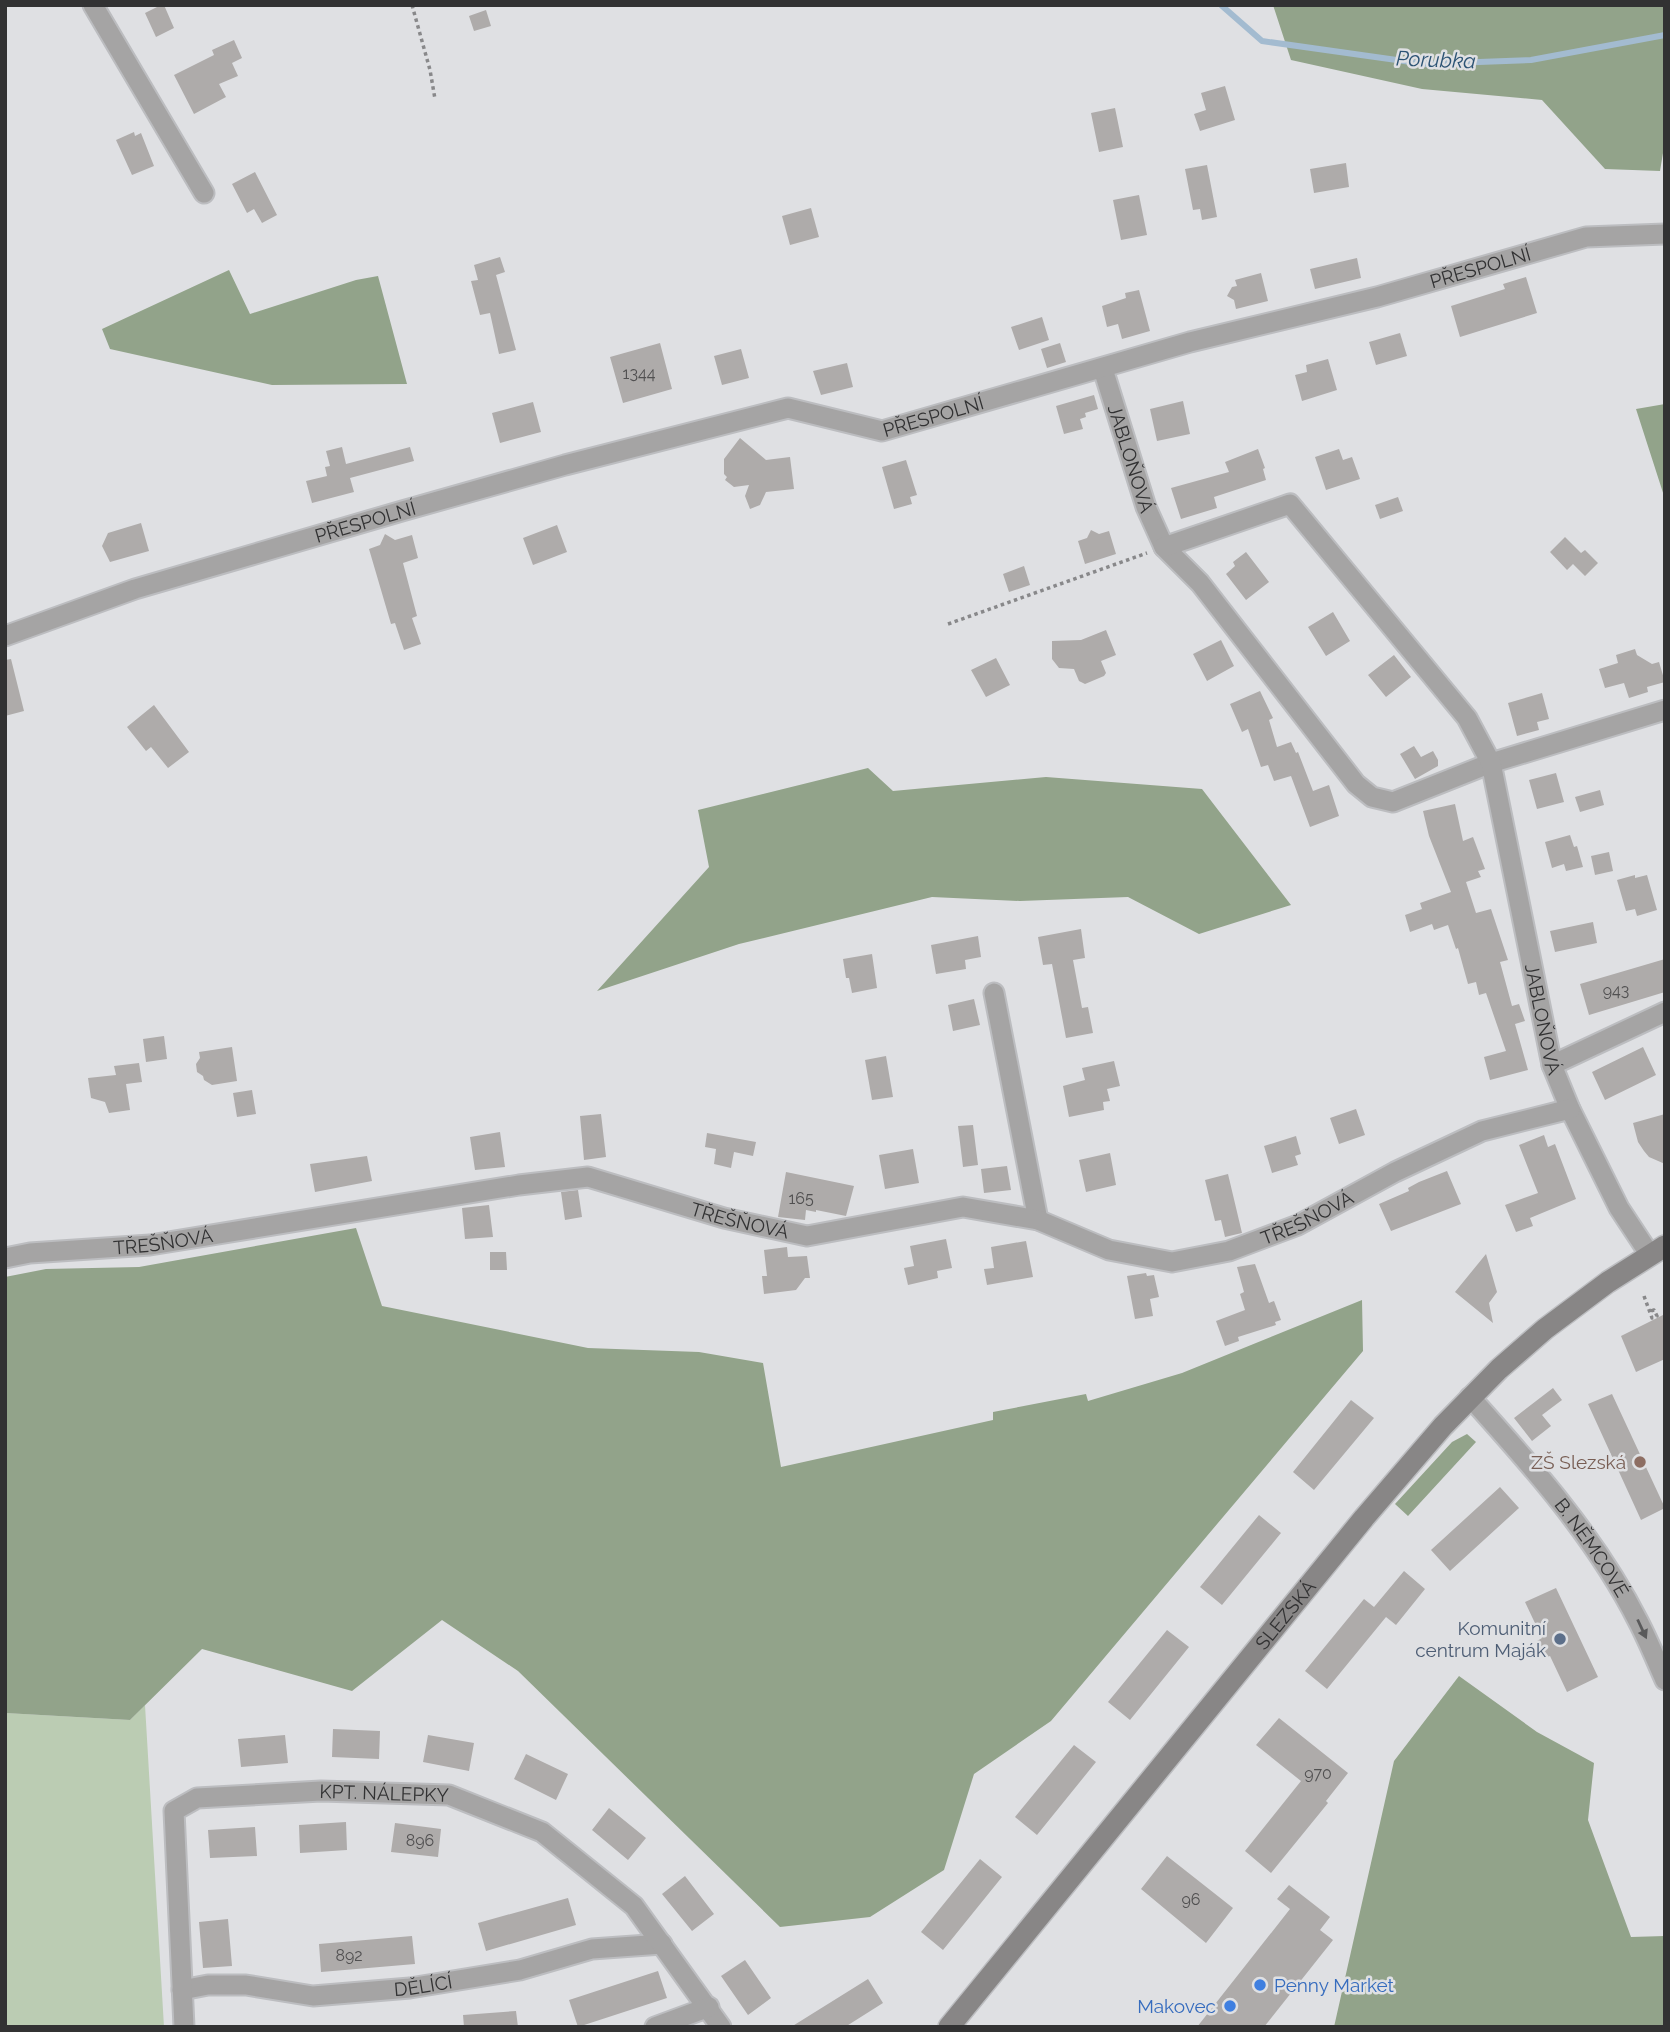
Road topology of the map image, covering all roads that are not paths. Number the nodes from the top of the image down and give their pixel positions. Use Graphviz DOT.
graph roads {
  1 [pos="93,5"];
  2 [pos="204,193"];
  3 [pos="1665,234"];
  4 [pos="1102,369"];
  5 [pos="1164,547"];
  6 [pos="5,636"];
  7 [pos="1665,710"];
  8 [pos="1490,763"];
  9 [pos="993,993"];
  10 [pos="1665,1012"];
  11 [pos="1552,1065"];
  12 [pos="1570,1109"];
  13 [pos="1038,1220"];
  14 [pos="1657,1251"];
  15 [pos="5,1258"];
  16 [pos="1470,1398"];
  17 [pos="1665,1680"];
  18 [pos="662,1944"];
  19 [pos="183,1990"];
  20 [pos="709,2007"];
  21 [pos="184,2027"];
  22 [pos="655,2027"];
  23 [pos="721,2027"];
  24 [pos="949,2027"];
  1 -- 2 [label="street"];
  3 -- 4 [label="street, PŘESPOLNÍ"];
  4 -- 5 [label="street, JABLOŇOVÁ"];
  4 -- 6 [label="street, PŘESPOLNÍ"];
  5 -- 8 [label="street, JABLOŇOVÁ"];
  5 -- 8 [label="street, JABLOŇOVÁ"];
  7 -- 8 [label="street, JABLOŇOVÁ"];
  8 -- 11 [label="street, JABLOŇOVÁ"];
  9 -- 13 [label="street"];
  10 -- 11 [label="street"];
  11 -- 12 [label="street, JABLOŇOVÁ"];
  12 -- 13 [label="street, TŘEŠŇOVÁ"];
  12 -- 14 [label="street, JABLOŇOVÁ"];
  13 -- 15 [label="street, TŘEŠŇOVÁ"];
  14 -- 16 [label="street, SLEZSKÁ"];
  16 -- 17 [label="street, B. NĚMCOVÉ, one-way"];
  16 -- 24 [label="street, SLEZSKÁ"];
  18 -- 19 [label="street, DĚLÍCÍ"];
  18 -- 19 [label="street, KPT. NÁLEPKY"];
  18 -- 20 [label="street, KPT. NÁLEPKY"];
  19 -- 21 [label="street, KPT. NÁLEPKY"];
  20 -- 22 [label="street"];
  20 -- 23 [label="street, KPT. NÁLEPKY"];
}
